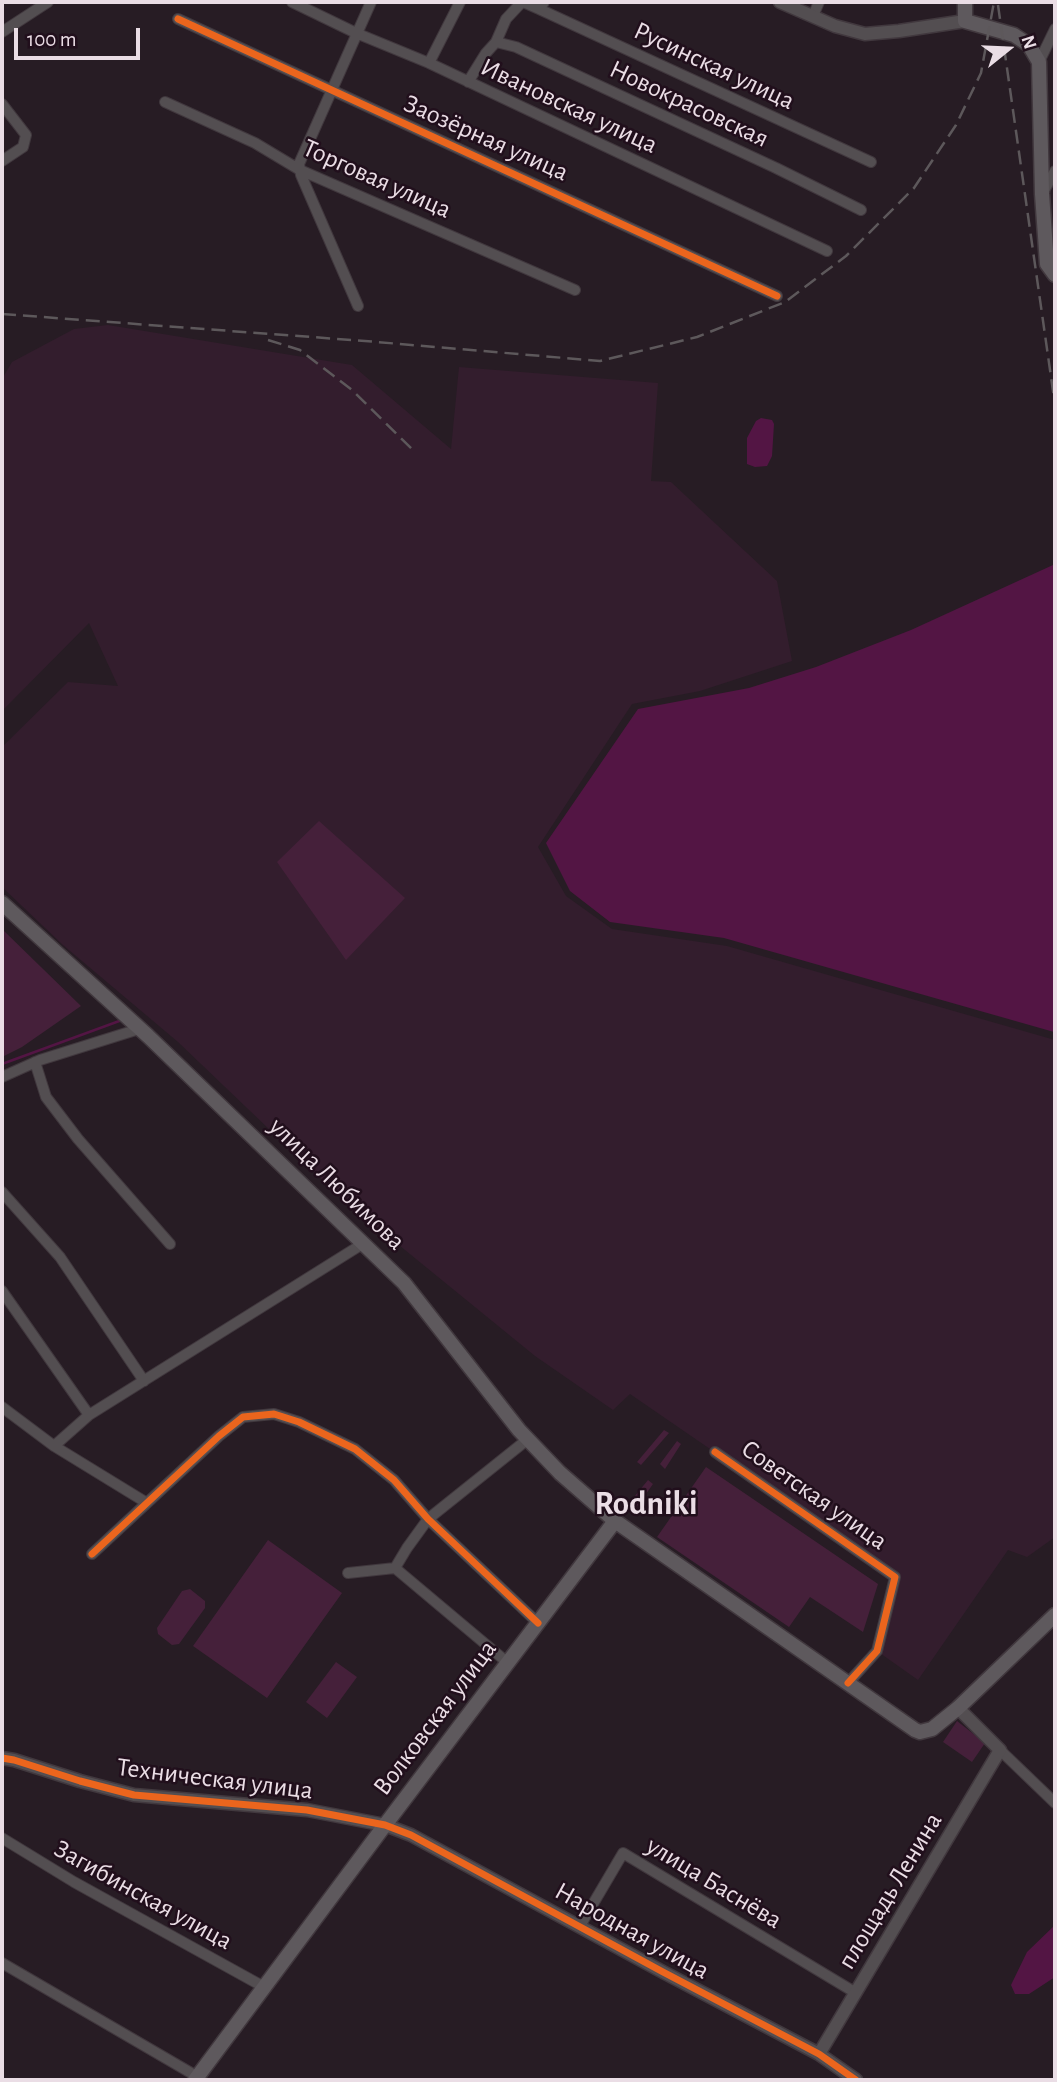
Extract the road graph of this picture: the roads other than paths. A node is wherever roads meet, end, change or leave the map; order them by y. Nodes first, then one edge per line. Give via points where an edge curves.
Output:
1 (48, 2) edge
2 (292, 2) edge
3 (371, 2) edge
4 (460, 2) edge
5 (522, 2) edge
6 (780, 2) edge
7 (819, 2) edge
8 (965, 2) edge
9 (542, 5) edge
10 (813, 16) junction
11 (178, 19) dead end
12 (965, 21) junction
13 (1055, 29) edge
14 (2, 32) edge
15 (356, 33) junction
16 (496, 42) junction
17 (1039, 62) junction
18 (429, 63) junction
19 (468, 82) junction
20 (332, 91) junction
21 (165, 102) dead end
22 (2, 104) edge
23 (2, 161) edge
24 (871, 162) dead end
25 (300, 170) junction
26 (1055, 171) edge
27 (1049, 193) edge
28 (861, 210) dead end
29 (827, 251) dead end
30 (1055, 275) edge
31 (575, 290) dead end
32 (777, 296) dead end
33 (358, 306) dead end
34 (2, 903) edge
35 (132, 1022) junction
36 (35, 1062) junction
37 (2, 1077) edge
38 (2, 1192) edge
39 (364, 1243) junction
40 (170, 1244) dead end
41 (2, 1291) edge
42 (144, 1381) junction
43 (2, 1407) edge
44 (89, 1416) junction
45 (528, 1439) junction
46 (54, 1446) junction
47 (715, 1452) dead end
48 (148, 1503) junction
49 (428, 1519) junction
50 (615, 1521) junction
51 (92, 1554) dead end
52 (395, 1568) junction
53 (348, 1573) dead end
54 (1055, 1615) edge
55 (538, 1623) junction
56 (508, 1663) junction
57 (848, 1683) junction
58 (958, 1708) junction
59 (1000, 1750) junction
60 (2, 1758) edge
61 (1055, 1803) edge
62 (385, 1825) junction
63 (2, 1838) edge
64 (580, 1926) junction
65 (2, 1963) edge
66 (264, 1987) junction
67 (856, 1993) junction
68 (819, 2054) junction
69 (197, 2078) edge
70 (849, 2078) edge

1 - 14 street
2 - 15 street, Ивановская улица
3 - 15 street
4 - 18 street
5 - 9 street, Русинская улица
5 - 16 street via 506,19
6 - 10 street
7 - 10 street
8 - 12 main road
9 - 24 street, Русинская улица
10 - 12 street via 865,34
11 - 20 street, Заозёрная улица
12 - 17 main road via 1014,35 1029,46
13 - 17 street
15 - 18 street, Ивановская улица
15 - 20 street
16 - 19 street
16 - 28 street, Новокрасовская via 516,47
17 - 27 main road
18 - 19 street, Ивановская улица
19 - 29 street, Ивановская улица
20 - 25 street
20 - 32 street, Заозёрная улица
21 - 25 street, Торговая улица via 255,142
22 - 23 street via 26,135 23,147
25 - 31 street, Торговая улица
25 - 33 street
26 - 27 street
27 - 30 main road via 1047,264
34 - 35 main road, улица Любимова
35 - 36 street
35 - 39 main road, улица Любимова
36 - 37 street
36 - 40 street via 46,1097
38 - 42 street via 60,1257
39 - 42 street
39 - 45 main road, улица Любимова via 404,1283
41 - 44 street
42 - 44 street
43 - 46 street
44 - 46 street
45 - 49 street
45 - 50 main road, улица Любимова
46 - 48 street
47 - 57 street, Советская улица via 895,1577 877,1651
48 - 49 street via 243,1417 274,1414 355,1449 394,1480
48 - 51 street
49 - 52 street
49 - 55 street
50 - 55 main road, Волковская улица
50 - 57 main road
52 - 53 street
52 - 56 street
54 - 58 main road
55 - 56 main road, Волковская улица
56 - 62 main road, Волковская улица
57 - 58 main road via 920,1732 932,1729
58 - 59 street
59 - 61 street
59 - 67 street, площадь Ленина
60 - 62 street, Техническая улица via 134,1795 307,1810
62 - 64 street, Народная улица
62 - 66 main road, Волковская улица
63 - 66 street, Загибинская улица
64 - 67 street, улица Баснёва via 623,1853
64 - 68 street, Народная улица
65 - 69 street
66 - 69 main road, Волковская улица
67 - 68 street, площадь Ленина
68 - 70 street, Народная улица

